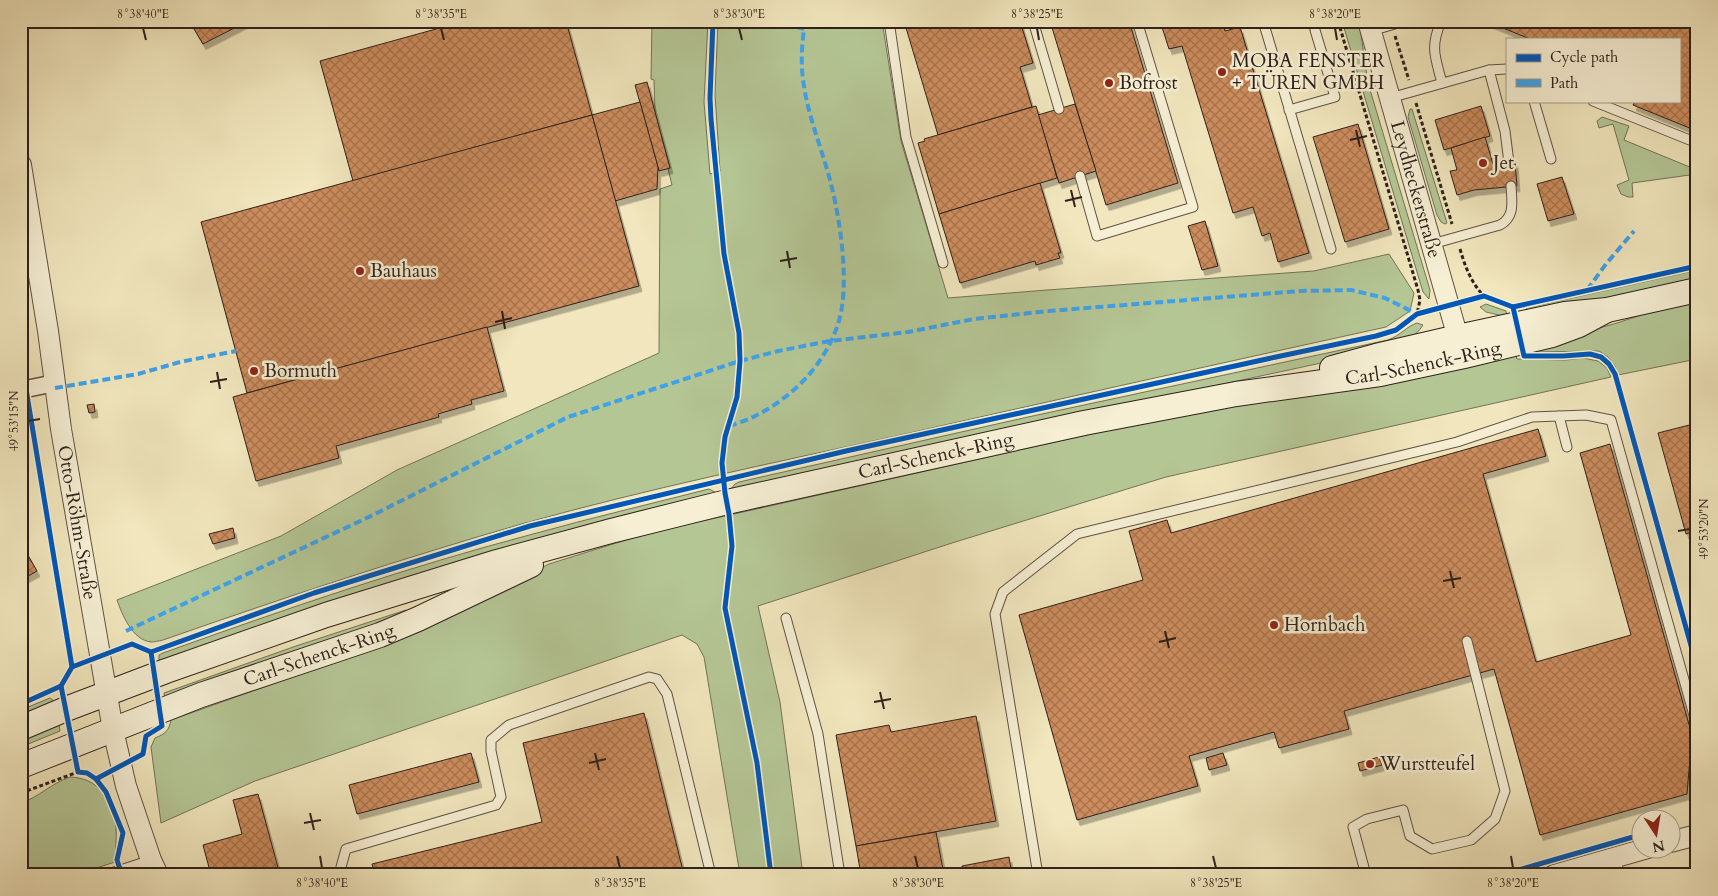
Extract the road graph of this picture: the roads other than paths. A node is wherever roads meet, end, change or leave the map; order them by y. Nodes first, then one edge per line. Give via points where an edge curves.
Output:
1 (889, 21) edge
2 (1033, 21) edge
3 (1137, 21) edge
4 (1263, 21) edge
5 (1405, 21) edge
6 (1441, 21) edge
7 (1369, 26) edge
8 (1315, 30) dead end
9 (1506, 68) edge
10 (1489, 70) junction
11 (1442, 83) junction
12 (1390, 98) junction
13 (1534, 102) edge
14 (1595, 102) edge
15 (1059, 109) dead end
16 (1290, 110) junction
17 (1697, 143) edge
18 (1551, 160) dead end
19 (1509, 163) dead end
20 (21, 165) edge
21 (1080, 176) dead end
22 (1511, 186) dead end
23 (24, 193) edge
24 (1432, 244) junction
25 (1331, 249) dead end
26 (943, 263) dead end
27 (1697, 290) edge
28 (1461, 347) junction
29 (54, 383) junction
30 (21, 390) edge
31 (1560, 416) junction
32 (1567, 447) dead end
33 (610, 531) junction
34 (786, 618) dead end
35 (1467, 641) dead end
36 (106, 694) junction
37 (1697, 726) edge
38 (21, 728) edge
39 (113, 730) junction
40 (21, 766) edge
41 (1697, 835) edge
42 (1680, 839) edge
43 (1631, 858) edge
44 (1618, 866) edge
45 (154, 867) edge
46 (105, 875) edge
47 (343, 875) edge
48 (711, 875) edge
49 (840, 875) edge
50 (1038, 875) edge
51 (1366, 875) edge
52 (1554, 875) edge

1 - 26 lane via 907,143
2 - 15 lane
3 - 21 lane via 1193,206 1098,236
4 - 16 lane
5 - 7 lane
6 - 11 lane via 1433,46
7 - 12 street, Leydheckerstraße
8 - 16 lane via 1335,97
9 - 10 lane
10 - 11 lane
10 - 19 lane via 1505,131
11 - 12 lane
12 - 24 street, Leydheckerstraße
13 - 18 lane
14 - 17 lane
16 - 25 lane
20 - 23 street, Otto-Röhm-Straße
22 - 24 lane via 1512,212 1506,222
23 - 29 street, Otto-Röhm-Straße
24 - 28 street, Leydheckerstraße
27 - 28 main road, Carl-Schenck-Ring via 1607,310 1552,335
28 - 33 main road, Carl-Schenck-Ring via 1368,358 1264,389 1084,423
29 - 30 street
29 - 36 street, Otto-Röhm-Straße
31 - 32 lane
31 - 37 lane via 1586,415 1611,420
31 - 50 lane via 1532,417 1457,442 1077,534 1003,592 995,614
33 - 36 main road, Carl-Schenck-Ring via 326,615
33 - 39 main road, Carl-Schenck-Ring via 380,635 201,695
34 - 49 lane via 818,734
35 - 51 lane via 1505,791 1495,819 1472,840 1432,849 1410,836 1403,810 1367,819 1353,827
36 - 38 main road, Carl-Schenck-Ring
36 - 39 street, Otto-Röhm-Straße
39 - 40 main road, Carl-Schenck-Ring
39 - 45 street, Otto-Röhm-Straße via 126,786
41 - 42 street
43 - 44 street
44 - 52 street
45 - 46 lane
47 - 48 lane via 340,867 346,849 496,805 502,797 491,740 509,725 649,677 656,679 667,694

